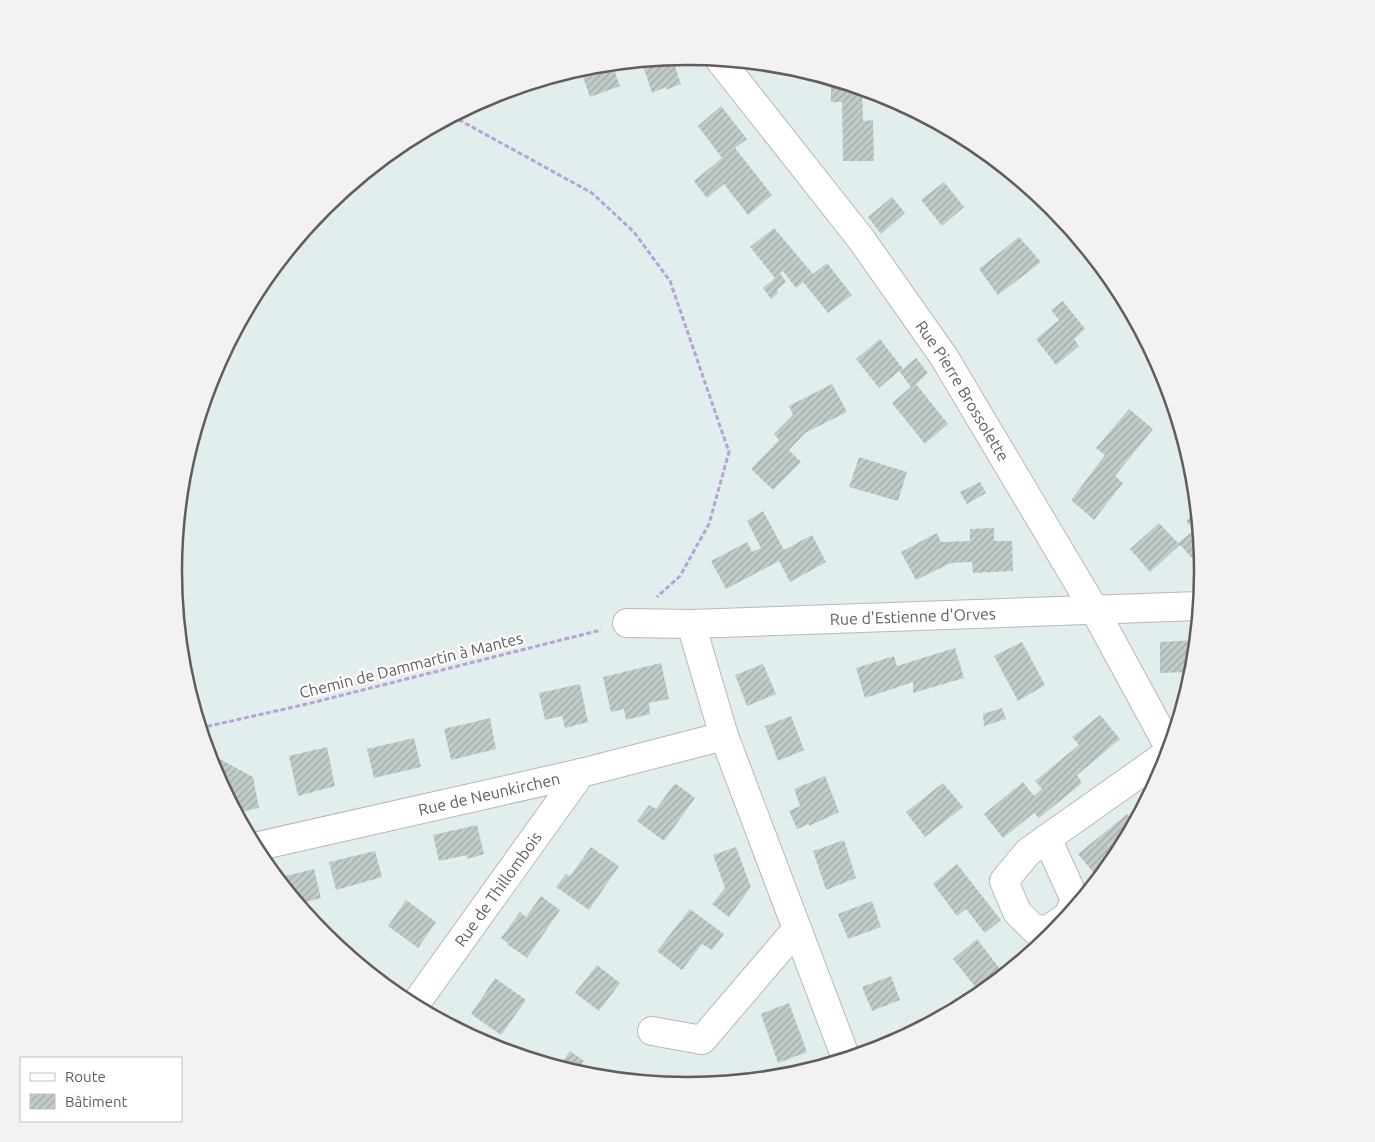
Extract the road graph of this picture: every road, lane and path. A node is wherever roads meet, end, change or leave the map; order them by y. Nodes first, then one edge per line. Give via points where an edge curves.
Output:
1 (726, 66) edge
2 (459, 120) edge
3 (1192, 606) edge
4 (1094, 610) junction
5 (627, 623) junction
6 (691, 624) junction
7 (206, 727) edge
8 (724, 736) junction
9 (1165, 739) edge
10 (1156, 761) edge
11 (581, 773) junction
12 (1048, 838) junction
13 (263, 845) edge
14 (1074, 898) edge
15 (1045, 929) edge
16 (799, 933) junction
17 (419, 1000) edge
18 (652, 1031) dead end
19 (844, 1052) edge

1 - 4 street, Rue Pierre Brossolette via 861,239 944,357
2 - 5 path via 592,194 634,232 670,281 729,452 709,524 680,576
3 - 4 street, Rue d'Estienne d'Orves
4 - 6 street, Rue d'Estienne d'Orves
4 - 9 street, Rue Pierre Brossolette
5 - 6 street, Rue d'Estienne d'Orves
5 - 7 path, Chemin de Dammartin à Mantes
6 - 8 street
8 - 11 street, Rue de Neunkirchen
8 - 16 street
10 - 12 street
11 - 13 street, Rue de Neunkirchen
11 - 17 street, Rue de Thillombois
12 - 14 street
12 - 15 street via 1028,852 1004,881 1017,912 1035,930
16 - 18 street via 790,937 702,1040
16 - 19 street

